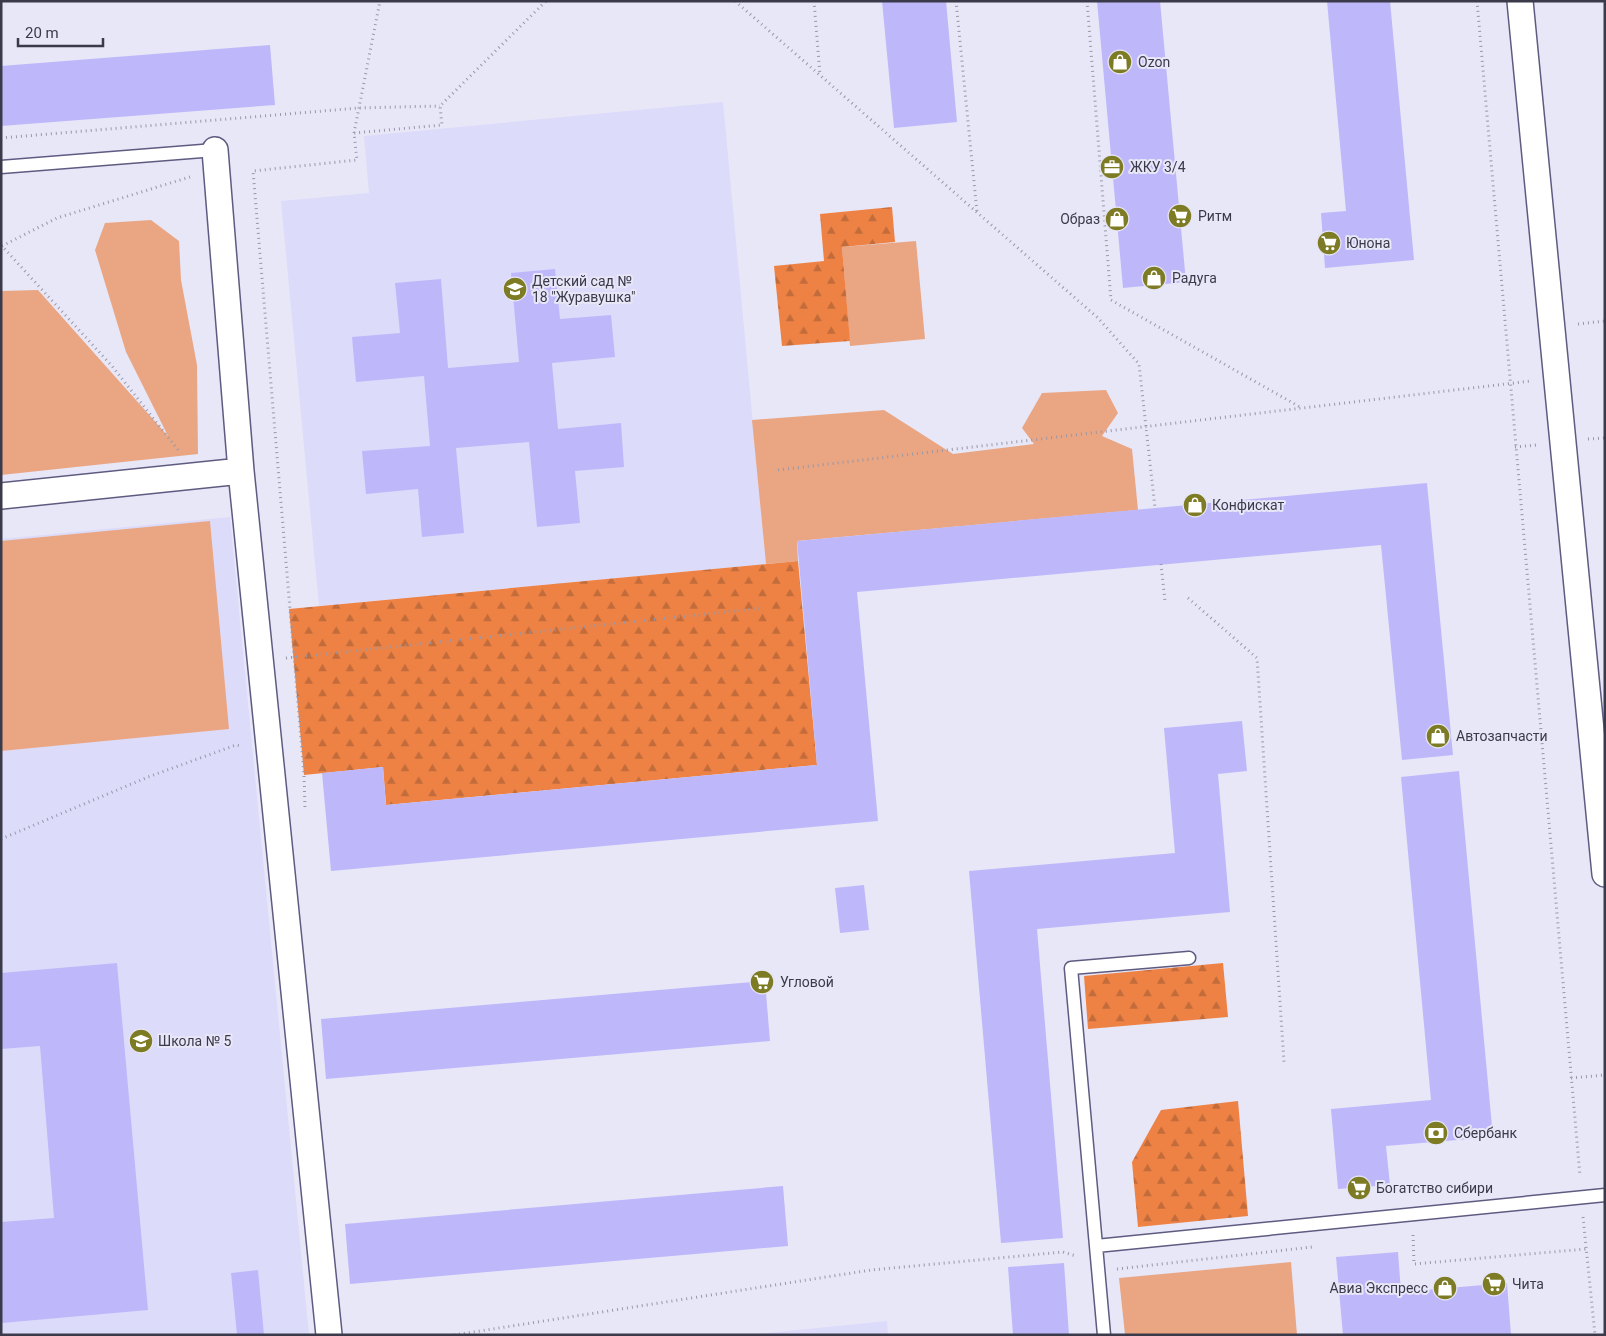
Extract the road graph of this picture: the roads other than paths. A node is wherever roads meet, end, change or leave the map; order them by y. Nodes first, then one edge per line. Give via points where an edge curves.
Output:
1 (1520, 1) edge
2 (216, 159) joint
3 (1, 167) edge
4 (241, 471) junction
5 (1, 496) edge
6 (1605, 874) edge
7 (1189, 958) dead end
8 (1605, 1195) edge
9 (1096, 1246) junction
10 (329, 1335) edge
11 (1104, 1335) edge

1 - 6 street
2 - 3 lane
2 - 4 street
4 - 5 street
4 - 10 street
7 - 9 lane via 1071,968
8 - 9 lane
9 - 11 lane

